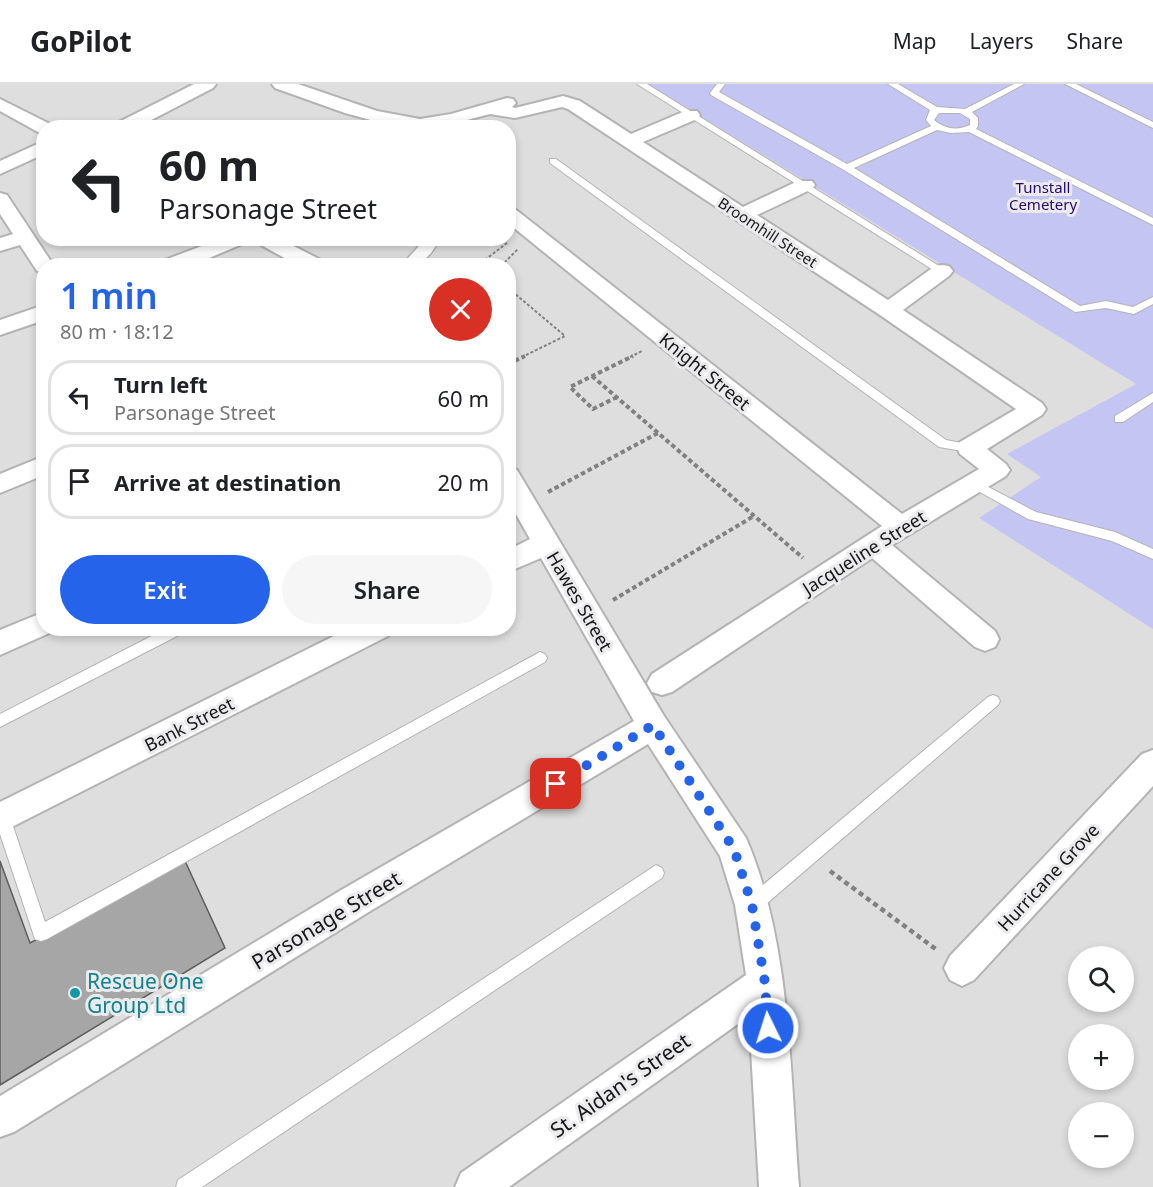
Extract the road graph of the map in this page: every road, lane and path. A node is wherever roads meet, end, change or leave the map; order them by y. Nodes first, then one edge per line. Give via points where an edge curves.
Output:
1 (207, 84) edge
2 (281, 84) edge
3 (575, 84) edge
4 (641, 84) edge
5 (721, 84) edge
6 (892, 84) edge
7 (1020, 84) edge
8 (1069, 84) edge
9 (0, 105) edge
10 (489, 108) junction
11 (938, 110) junction
12 (966, 112) junction
13 (691, 115) junction
14 (137, 120) edge
15 (398, 120) edge
16 (457, 120) edge
17 (36, 124) edge
18 (1153, 125) edge
19 (938, 126) junction
20 (970, 129) junction
21 (629, 141) junction
22 (36, 150) edge
23 (553, 161) dead end
24 (0, 168) edge
25 (847, 168) junction
26 (806, 185) junction
27 (0, 199) edge
28 (742, 215) junction
29 (517, 220) edge
30 (1153, 222) edge
31 (26, 237) junction
32 (0, 245) edge
33 (222, 246) edge
34 (277, 246) edge
35 (429, 246) edge
36 (494, 246) edge
37 (39, 258) edge
38 (191, 258) edge
39 (300, 258) edge
40 (417, 258) edge
41 (484, 258) edge
42 (942, 271) joint
43 (516, 295) edge
44 (1153, 300) edge
45 (888, 310) junction
46 (36, 315) edge
47 (0, 328) edge
48 (666, 339) junction
49 (516, 360) edge
50 (592, 376) junction
51 (617, 397) junction
52 (1153, 397) edge
53 (1153, 407) edge
54 (1133, 410) junction
55 (1119, 419) dead end
56 (658, 433) junction
57 (969, 448) junction
58 (36, 468) edge
59 (0, 484) edge
60 (975, 484) junction
61 (516, 490) edge
62 (524, 504) junction
63 (754, 516) junction
64 (902, 528) junction
65 (546, 543) junction
66 (873, 544) junction
67 (1153, 554) edge
68 (516, 558) edge
69 (824, 576) junction
70 (587, 615) junction
71 (36, 627) edge
72 (165, 636) edge
73 (362, 636) edge
74 (985, 639) dead end
75 (0, 643) edge
76 (540, 658) dead end
77 (662, 683) joint
78 (993, 701) dead end
79 (646, 712) junction
80 (0, 721) edge
81 (1147, 783) edge
82 (1, 818) edge
83 (809, 856) junction
84 (656, 873) dead end
85 (752, 905) junction
86 (962, 968) joint
87 (765, 983) junction
88 (0, 1118) edge
89 (185, 1187) edge
90 (475, 1187) edge
91 (779, 1187) edge

1 - 14 street
2 - 15 street
3 - 10 street
4 - 13 lane
5 - 25 lane via 714,93
6 - 11 lane
7 - 12 lane
8 - 18 lane
9 - 17 street
10 - 16 street
10 - 21 street, Broomhill Street via 515,113 563,101
11 - 12 lane
11 - 19 lane via 930,116
12 - 20 lane via 975,122
13 - 21 street
13 - 26 lane
19 - 20 lane via 955,131
19 - 25 lane
20 - 30 lane
21 - 28 street, Broomhill Street
22 - 24 street
23 - 57 lane via 943,444
25 - 44 lane via 1079,310 1098,305 1134,311
26 - 28 street
26 - 42 lane
27 - 31 street
28 - 45 street, Broomhill Street
29 - 48 street, Knight Street
31 - 32 street
31 - 37 street
33 - 38 street
34 - 39 street
35 - 40 street
36 - 41 path
42 - 45 street
43 - 49 path via 566,336
45 - 57 street, Broomhill Street via 1034,409
46 - 47 street
48 - 50 path
48 - 64 street, Knight Street
50 - 51 path
50 - 51 path via 570,387 593,410
51 - 56 path
52 - 54 lane
53 - 54 lane
54 - 55 lane
56 - 62 path
56 - 63 path
57 - 60 street, Jacqueline Street via 998,470
58 - 59 street
60 - 64 street, Jacqueline Street
60 - 67 lane via 1032,516 1115,537
61 - 62 street, Hawes Street
62 - 65 street, Hawes Street
63 - 69 path
63 - 70 path
64 - 66 street, Jacqueline Street
65 - 68 street
65 - 70 street, Hawes Street
66 - 69 street, Jacqueline Street
66 - 74 street
69 - 77 street, Jacqueline Street
70 - 79 street, Hawes Street
71 - 75 street
72 - 80 lane
73 - 82 street, Bank Street
76 - 82 lane via 41,933
77 - 79 street, Jacqueline Street
78 - 83 lane
79 - 85 street, Hawes Street via 734,849
79 - 88 street, Parsonage Street via 536,796 355,901
81 - 86 street, Hurricane Grove
83 - 85 lane
83 - 86 path
84 - 89 lane
85 - 87 street, Hawes Street
87 - 90 street, St. Aidan's Street
87 - 91 street, Hawes Street

